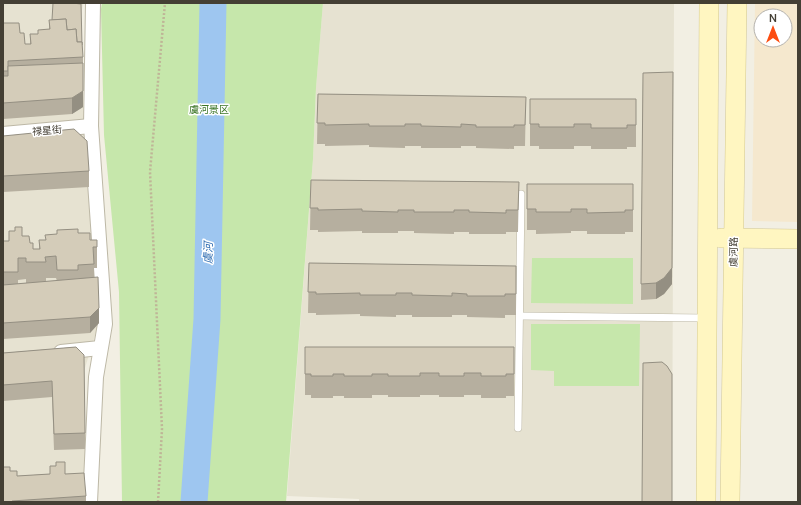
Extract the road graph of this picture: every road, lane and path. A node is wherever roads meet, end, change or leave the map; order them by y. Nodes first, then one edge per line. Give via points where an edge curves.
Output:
1 (93, 3) edge
2 (165, 3) edge
3 (709, 3) edge
4 (737, 3) edge
5 (91, 126) junction
6 (3, 134) edge
7 (521, 194) dead end
8 (733, 238) junction
9 (708, 239) junction
10 (798, 239) edge
11 (520, 316) junction
12 (707, 318) junction
13 (100, 348) junction
14 (48, 353) edge
15 (518, 428) dead end
16 (90, 502) edge
17 (158, 502) edge
18 (706, 502) edge
19 (730, 502) edge

1 - 5 street
2 - 17 path via 150,172 162,429
3 - 9 main road
4 - 8 main road, 虞河路
5 - 6 street, 禄星街
5 - 13 street via 105,324
7 - 11 lane
8 - 9 main road
8 - 10 main road
8 - 19 main road, 虞河路
9 - 12 main road
11 - 12 lane
11 - 15 lane
12 - 18 main road
13 - 14 street
13 - 16 street via 96,377

